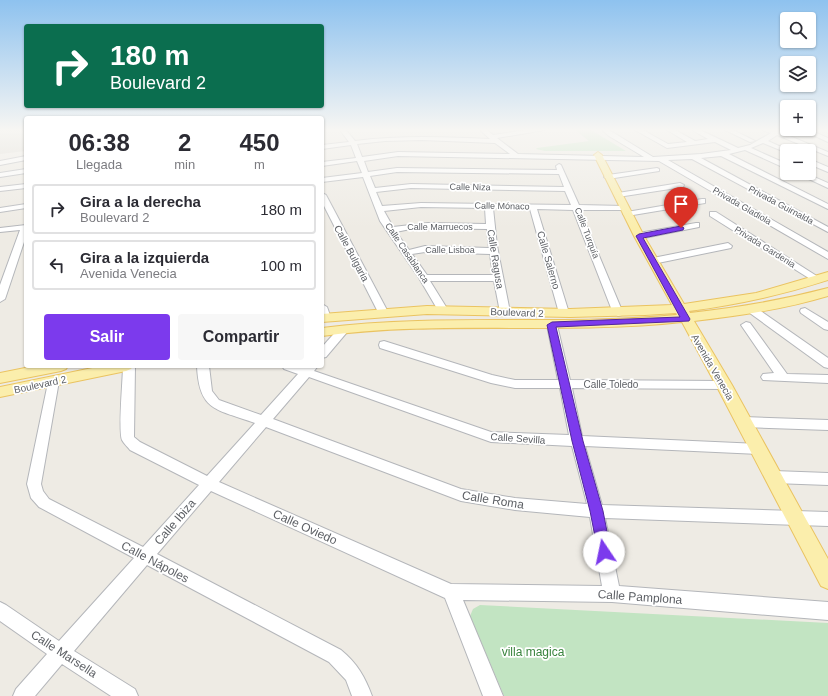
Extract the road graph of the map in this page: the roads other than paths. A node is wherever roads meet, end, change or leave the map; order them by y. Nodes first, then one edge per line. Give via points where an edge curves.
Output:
1 (360, 162) edge
2 (558, 162) edge
3 (602, 162) edge
4 (664, 162) edge
5 (703, 162) edge
6 (740, 162) edge
7 (816, 164) edge
8 (657, 170) dead end
9 (828, 170) edge
10 (24, 171) edge
11 (562, 172) junction
12 (364, 174) junction
13 (0, 175) edge
14 (608, 177) junction
15 (324, 180) edge
16 (815, 180) edge
17 (680, 185) dead end
18 (24, 186) edge
19 (828, 186) edge
20 (0, 189) edge
21 (372, 190) junction
22 (569, 190) junction
23 (618, 194) junction
24 (324, 199) edge
25 (702, 201) dead end
26 (24, 202) edge
27 (0, 206) edge
28 (24, 206) edge
29 (489, 206) junction
30 (533, 207) junction
31 (828, 207) edge
32 (576, 208) junction
33 (380, 209) junction
34 (0, 210) edge
35 (626, 211) junction
36 (713, 214) dead end
37 (696, 225) dead end
38 (24, 227) edge
39 (490, 227) junction
40 (0, 230) edge
41 (24, 230) edge
42 (391, 230) junction
43 (828, 230) edge
44 (639, 236) junction
45 (728, 246) dead end
46 (494, 251) junction
47 (406, 253) junction
48 (828, 256) edge
49 (653, 260) junction
50 (424, 278) junction
51 (498, 278) junction
52 (823, 278) edge
53 (827, 293) edge
54 (0, 299) edge
55 (751, 309) junction
56 (443, 310) junction
57 (383, 312) junction
58 (505, 312) junction
59 (805, 312) dead end
60 (564, 313) junction
61 (618, 313) junction
62 (324, 314) edge
63 (683, 314) junction
64 (552, 325) junction
65 (746, 325) dead end
66 (828, 327) edge
67 (344, 329) junction
68 (324, 332) edge
69 (384, 345) dead end
70 (324, 352) edge
71 (828, 364) edge
72 (92, 368) edge
73 (128, 368) edge
74 (203, 368) edge
75 (309, 369) edge
76 (55, 370) edge
77 (767, 377) dead end
78 (0, 378) edge
79 (784, 378) junction
80 (828, 380) edge
81 (564, 384) junction
82 (724, 385) junction
83 (0, 392) edge
84 (263, 422) junction
85 (744, 422) junction
86 (828, 425) edge
87 (577, 441) junction
88 (759, 449) junction
89 (774, 477) junction
90 (828, 479) edge
91 (209, 484) junction
92 (596, 511) junction
93 (795, 518) junction
94 (828, 519) edge
95 (145, 557) junction
96 (828, 580) edge
97 (451, 592) junction
98 (612, 594) junction
99 (0, 611) edge
100 (828, 611) edge
101 (61, 653) junction
102 (22, 696) edge
103 (128, 696) edge
104 (362, 696) edge
105 (493, 696) edge

1 - 12 street, Calle Casablanca
2 - 11 street, Calle Turquía
3 - 14 main road, Avenida Venecia
4 - 48 street, Privada Gladiola
5 - 43 street, Privada Guirnalda
6 - 31 street
7 - 9 street
8 - 14 street
10 - 13 street
11 - 12 street via 423,169
11 - 22 street, Calle Turquía
12 - 15 street
12 - 21 street, Calle Casablanca
14 - 23 main road, Avenida Venecia
16 - 19 street
17 - 23 street
18 - 20 street
21 - 22 street, Calle Niza via 411,186
21 - 33 street, Calle Casablanca
22 - 32 street, Calle Turquía
23 - 35 main road, Avenida Venecia
24 - 57 street, Calle Bulgaria
25 - 35 street, Calle Mónaco
26 - 27 street
28 - 34 street
29 - 30 street, Calle Mónaco
29 - 33 street, Calle Mónaco via 421,204
29 - 39 street, Calle Ragusa
30 - 32 street, Calle Mónaco
30 - 60 street, Calle Salerno
32 - 35 street, Calle Mónaco
32 - 61 street, Calle Turquía
33 - 42 street, Calle Casablanca
35 - 44 main road, Avenida Venecia
36 - 52 street, Privada Gardenia
37 - 44 street
38 - 40 street
39 - 42 street, Calle Marruecos via 427,226
39 - 46 street, Calle Ragusa
41 - 54 street
42 - 47 street, Calle Casablanca
44 - 49 main road, Avenida Venecia
45 - 49 street
46 - 47 street, Calle Lisboa via 425,249
46 - 51 street, Calle Ragusa
47 - 50 street, Calle Casablanca
49 - 63 main road, Avenida Venecia
50 - 51 street
50 - 56 street, Calle Casablanca
51 - 58 street, Calle Ragusa
52 - 63 main road, Boulevard 2
53 - 55 main road, Boulevard 2
55 - 63 main road, Boulevard 2
55 - 71 street
56 - 57 main road, Boulevard 2
56 - 58 main road, Boulevard 2
57 - 62 main road, Boulevard 2
58 - 60 main road, Boulevard 2
59 - 66 street
60 - 61 main road, Boulevard 2
61 - 63 main road, Boulevard 2
63 - 64 main road, Boulevard 2
63 - 82 main road, Avenida Venecia
64 - 67 main road, Boulevard 2 via 405,324
64 - 81 street
65 - 79 street
67 - 68 main road, Boulevard 2
67 - 70 street
69 - 81 street, Calle Toledo via 515,384
72 - 76 main road, Boulevard 2
73 - 91 street, Calle Oviedo via 128,439 135,446
74 - 84 street, Calle Roma via 204,389 209,398
75 - 84 street, Calle Ibiza
75 - 87 street, Calle Sevilla via 491,437
76 - 78 main road, Boulevard 2
76 - 83 main road, Boulevard 2
76 - 95 street, Calle Nápoles via 34,484 36,494 44,502
77 - 79 street
79 - 80 street
81 - 82 street, Calle Toledo
81 - 87 street
82 - 85 main road, Avenida Venecia
84 - 91 street, Calle Ibiza
84 - 92 street, Calle Roma via 461,496
85 - 86 street
85 - 88 main road, Avenida Venecia
87 - 88 street, Calle Sevilla
87 - 92 street
88 - 89 main road, Avenida Venecia
89 - 90 street
89 - 93 main road, Avenida Venecia
91 - 95 street, Calle Ibiza
91 - 97 street, Calle Oviedo
92 - 93 street, Calle Roma
92 - 98 street
93 - 94 street, Calle Roma
93 - 96 main road, Avenida Venecia
95 - 101 street, Calle Ibiza
95 - 104 street, Calle Nápoles via 335,656 350,669
97 - 98 street, Calle Pamplona
97 - 105 street
98 - 100 street, Calle Pamplona
99 - 101 street, Calle Marsella
101 - 102 street, Calle Ibiza
101 - 103 street, Calle Marsella

